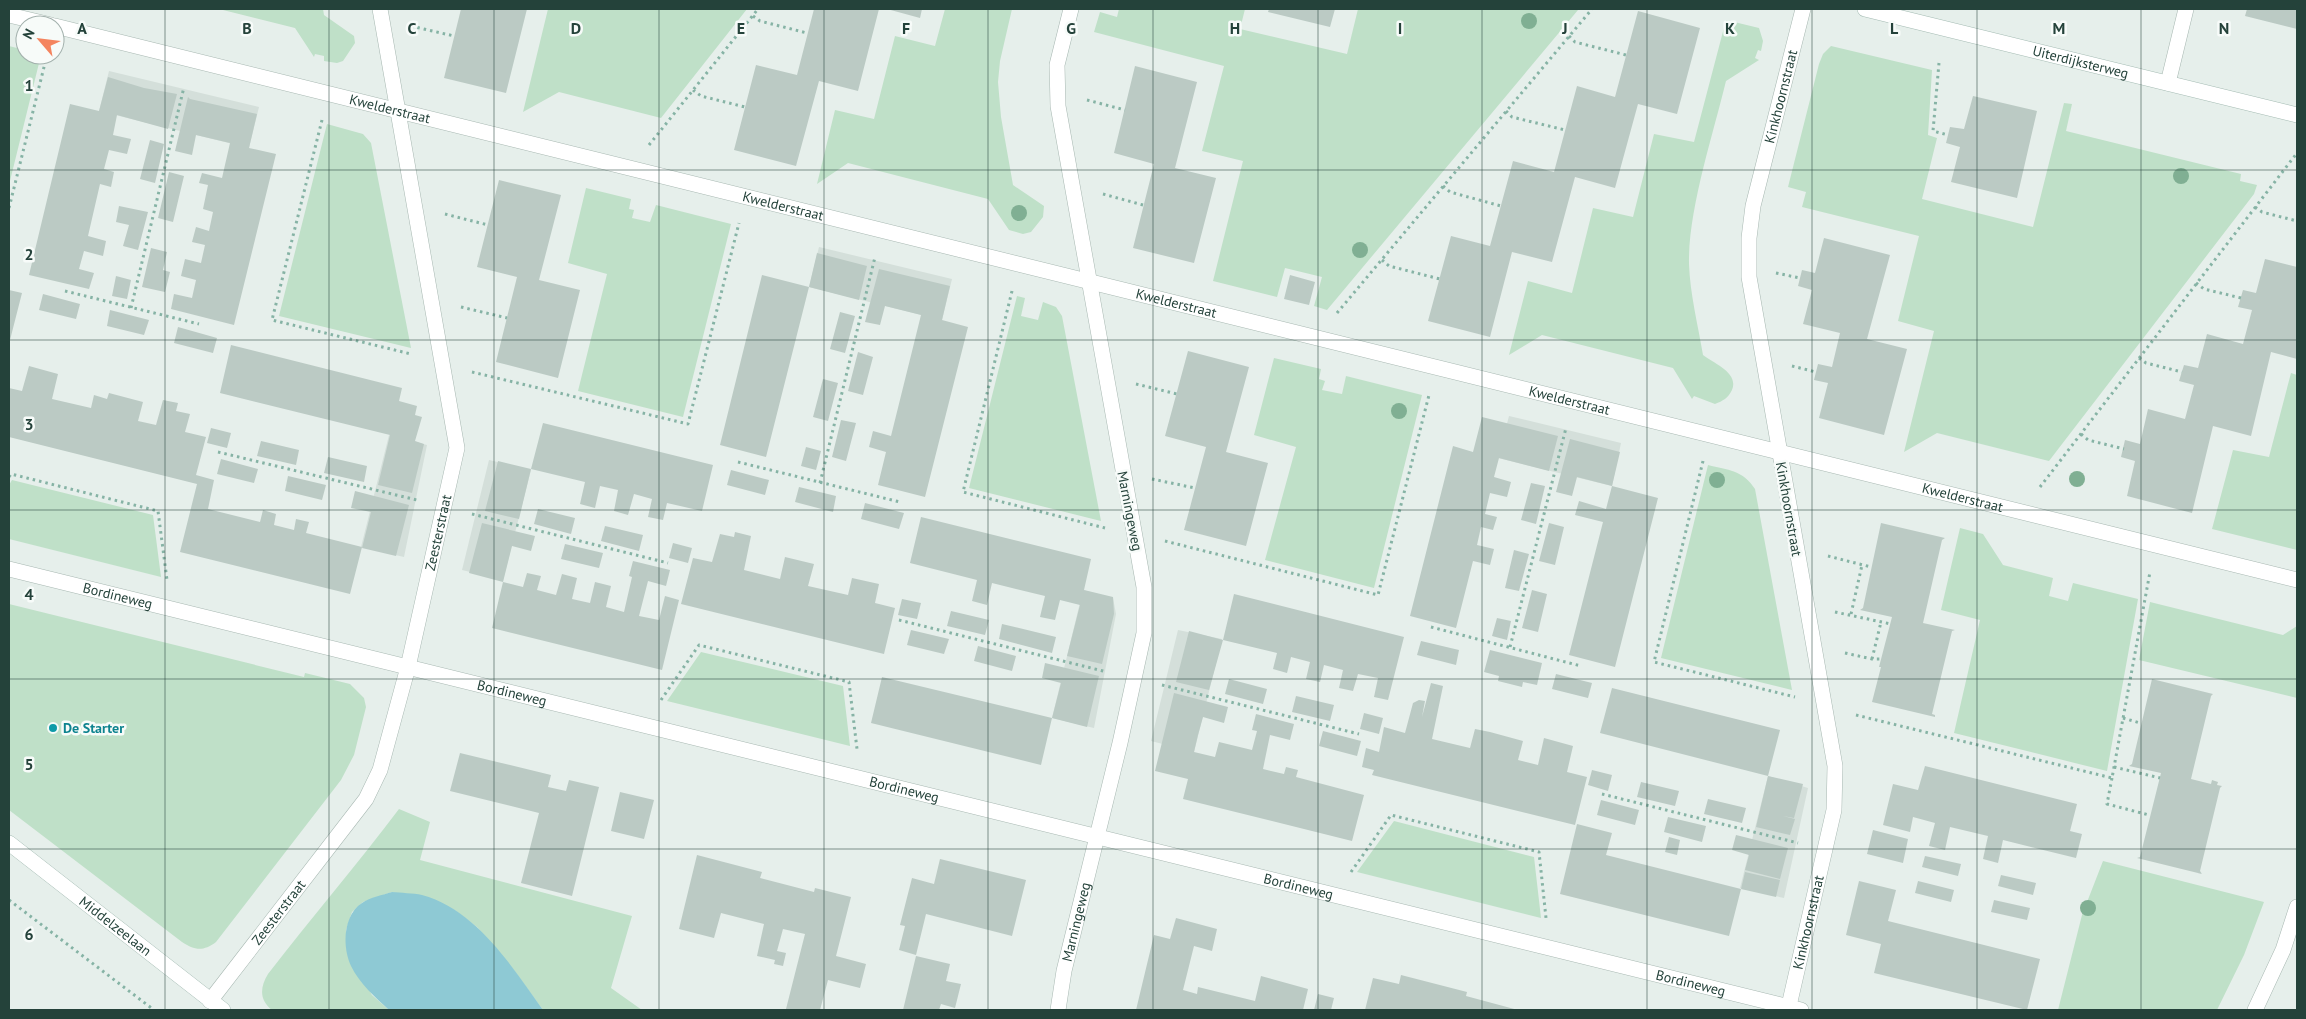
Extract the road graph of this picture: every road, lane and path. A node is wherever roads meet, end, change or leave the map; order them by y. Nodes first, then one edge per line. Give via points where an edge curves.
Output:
1 (380, 9) edge
2 (758, 9) edge
3 (1071, 9) edge
4 (1592, 9) edge
5 (1802, 9) edge
6 (1865, 9) edge
7 (2186, 9) edge
8 (753, 16) junction
9 (65, 28) edge
10 (384, 31) junction
11 (807, 34) dead end
12 (454, 36) dead end
13 (1569, 36) junction
14 (1626, 55) dead end
15 (191, 59) junction
16 (1939, 63) dead end
17 (45, 65) edge
18 (2168, 83) junction
19 (693, 90) junction
20 (328, 93) junction
21 (1058, 106) junction
22 (745, 107) dead end
23 (397, 109) junction
24 (1125, 110) dead end
25 (1506, 111) junction
26 (2297, 115) edge
27 (1565, 130) dead end
28 (1948, 135) dead end
29 (2297, 152) edge
30 (631, 169) junction
31 (1443, 186) junction
32 (745, 196) junction
33 (1074, 199) junction
34 (1144, 205) dead end
35 (1501, 206) dead end
36 (2255, 207) junction
37 (9, 208) edge
38 (417, 219) junction
39 (2297, 221) edge
40 (488, 225) dead end
41 (882, 230) junction
42 (1382, 260) junction
43 (1018, 264) junction
44 (1440, 279) dead end
45 (1089, 281) junction
46 (2196, 283) junction
47 (65, 291) dead end
48 (2241, 298) dead end
49 (131, 308) junction
50 (434, 312) junction
51 (507, 318) dead end
52 (199, 324) dead end
53 (1317, 337) junction
54 (2139, 358) junction
55 (443, 363) junction
56 (1436, 366) junction
57 (2182, 372) dead end
58 (1108, 389) junction
59 (1177, 394) dead end
60 (1573, 400) junction
61 (2081, 434) junction
62 (1710, 435) junction
63 (2124, 448) dead end
64 (1779, 452) junction
65 (738, 462) dead end
66 (9, 477) edge
67 (820, 482) junction
68 (1125, 483) junction
69 (1196, 488) dead end
70 (900, 502) dead end
71 (2022, 511) junction
72 (1134, 534) junction
73 (2155, 544) junction
74 (1799, 561) junction
75 (1862, 564) junction
76 (1871, 567) dead end
77 (9, 569) edge
78 (2297, 580) edge
79 (171, 609) junction
80 (1850, 614) junction
81 (1808, 616) junction
82 (1881, 622) junction
83 (1891, 624) dead end
84 (1431, 627) dead end
85 (1510, 648) junction
86 (1881, 658) dead end
87 (1816, 659) junction
88 (1872, 659) junction
89 (1582, 666) dead end
90 (408, 667) junction
91 (1825, 706) junction
92 (2123, 718) junction
93 (2140, 722) dead end
94 (643, 725) junction
95 (2114, 767) junction
96 (2112, 778) junction
97 (2160, 778) dead end
98 (861, 779) junction
99 (1602, 794) dead end
100 (2150, 815) dead end
101 (1097, 838) junction
102 (9, 843) edge
103 (1824, 850) junction
104 (1334, 896) junction
105 (9, 900) edge
106 (2297, 907) edge
107 (1549, 949) junction
108 (216, 1006) edge
109 (1792, 1009) edge
110 (154, 1010) edge
111 (1058, 1010) edge
112 (2255, 1010) edge

1 - 10 street, Zeesterstraat
2 - 8 path
3 - 21 street, Marningeweg via 1057,64
4 - 13 path
5 - 64 street, Kinkhoornstraat via 1753,206 1749,238 1749,277
6 - 18 street, Uiterdijksterweg
7 - 18 street
8 - 11 path via 760,21
8 - 19 path
9 - 15 street, Kwelderstraat
10 - 12 path via 412,26
10 - 23 street, Zeesterstraat
13 - 14 path via 1575,42
13 - 25 path
15 - 20 street, Kwelderstraat
15 - 49 path
16 - 28 path via 1933,131
17 - 37 path
18 - 26 street, Uiterdijksterweg
19 - 22 path via 701,96
19 - 30 path
20 - 23 street, Kwelderstraat
20 - 55 path via 272,320
21 - 24 path via 1087,100
21 - 33 street, Marningeweg
23 - 30 street, Kwelderstraat
23 - 38 street, Zeesterstraat
25 - 27 path via 1512,117
25 - 31 path
29 - 36 path
30 - 32 street, Kwelderstraat
31 - 35 path via 1450,192
31 - 42 path
32 - 41 street, Kwelderstraat
32 - 55 path via 688,424
33 - 34 path via 1103,194
33 - 45 street, Marningeweg
36 - 39 path via 2262,212
36 - 46 path
38 - 40 path via 446,214
38 - 50 street, Zeesterstraat
41 - 43 street, Kwelderstraat
41 - 67 path
42 - 44 path via 1389,266
42 - 53 path
43 - 45 street, Kwelderstraat
43 - 72 path via 963,492
45 - 53 street, Kwelderstraat
45 - 58 street, Marningeweg
46 - 48 path via 2204,289
46 - 54 path
47 - 49 path
49 - 52 path
50 - 51 path via 463,307
50 - 55 street, Zeesterstraat
53 - 56 street, Kwelderstraat
54 - 57 path via 2146,363
54 - 61 path
55 - 90 street, Zeesterstraat via 457,448
56 - 60 street, Kwelderstraat
56 - 72 path via 1378,595
58 - 59 path via 1138,384
58 - 68 street, Marningeweg
60 - 62 street, Kwelderstraat
60 - 85 path
61 - 63 path via 2088,440
61 - 71 path
62 - 64 street, Kwelderstraat
62 - 91 path via 1654,662
64 - 71 street, Kwelderstraat
64 - 74 street, Kinkhoornstraat
65 - 67 path
66 - 79 path via 11,474 158,512
67 - 70 path
68 - 69 path via 1155,478
68 - 72 street, Marningeweg
71 - 73 street, Kwelderstraat
72 - 101 street, Marningeweg via 1144,587 1144,634
73 - 78 street, Kwelderstraat
73 - 92 path
74 - 75 path via 1826,556
74 - 81 street, Kinkhoornstraat
75 - 76 path
75 - 80 path
77 - 79 street, Bordineweg
79 - 90 street, Bordineweg
80 - 81 path via 1837,612
80 - 82 path
81 - 87 street, Kinkhoornstraat
82 - 83 path
82 - 88 path
84 - 85 path
85 - 89 path
86 - 88 path
87 - 88 path via 1845,653
87 - 91 street, Kinkhoornstraat
90 - 94 street, Bordineweg
90 - 108 street, Zeesterstraat via 380,770 366,798
91 - 96 path
91 - 103 street, Kinkhoornstraat via 1835,766 1834,810
92 - 93 path
92 - 95 path
94 - 98 street, Bordineweg
94 - 98 path via 699,645 839,679 849,682
95 - 96 path
95 - 97 path
96 - 100 path via 2107,804
98 - 101 street, Bordineweg
99 - 103 path
101 - 104 street, Bordineweg
101 - 111 street, Marningeweg via 1064,971
102 - 108 street, Middelzeelaan
103 - 109 street, Kinkhoornstraat
104 - 107 street, Bordineweg
104 - 107 path via 1391,815 1400,817 1539,852
105 - 110 path
106 - 112 street via 2283,950
107 - 109 street, Bordineweg

